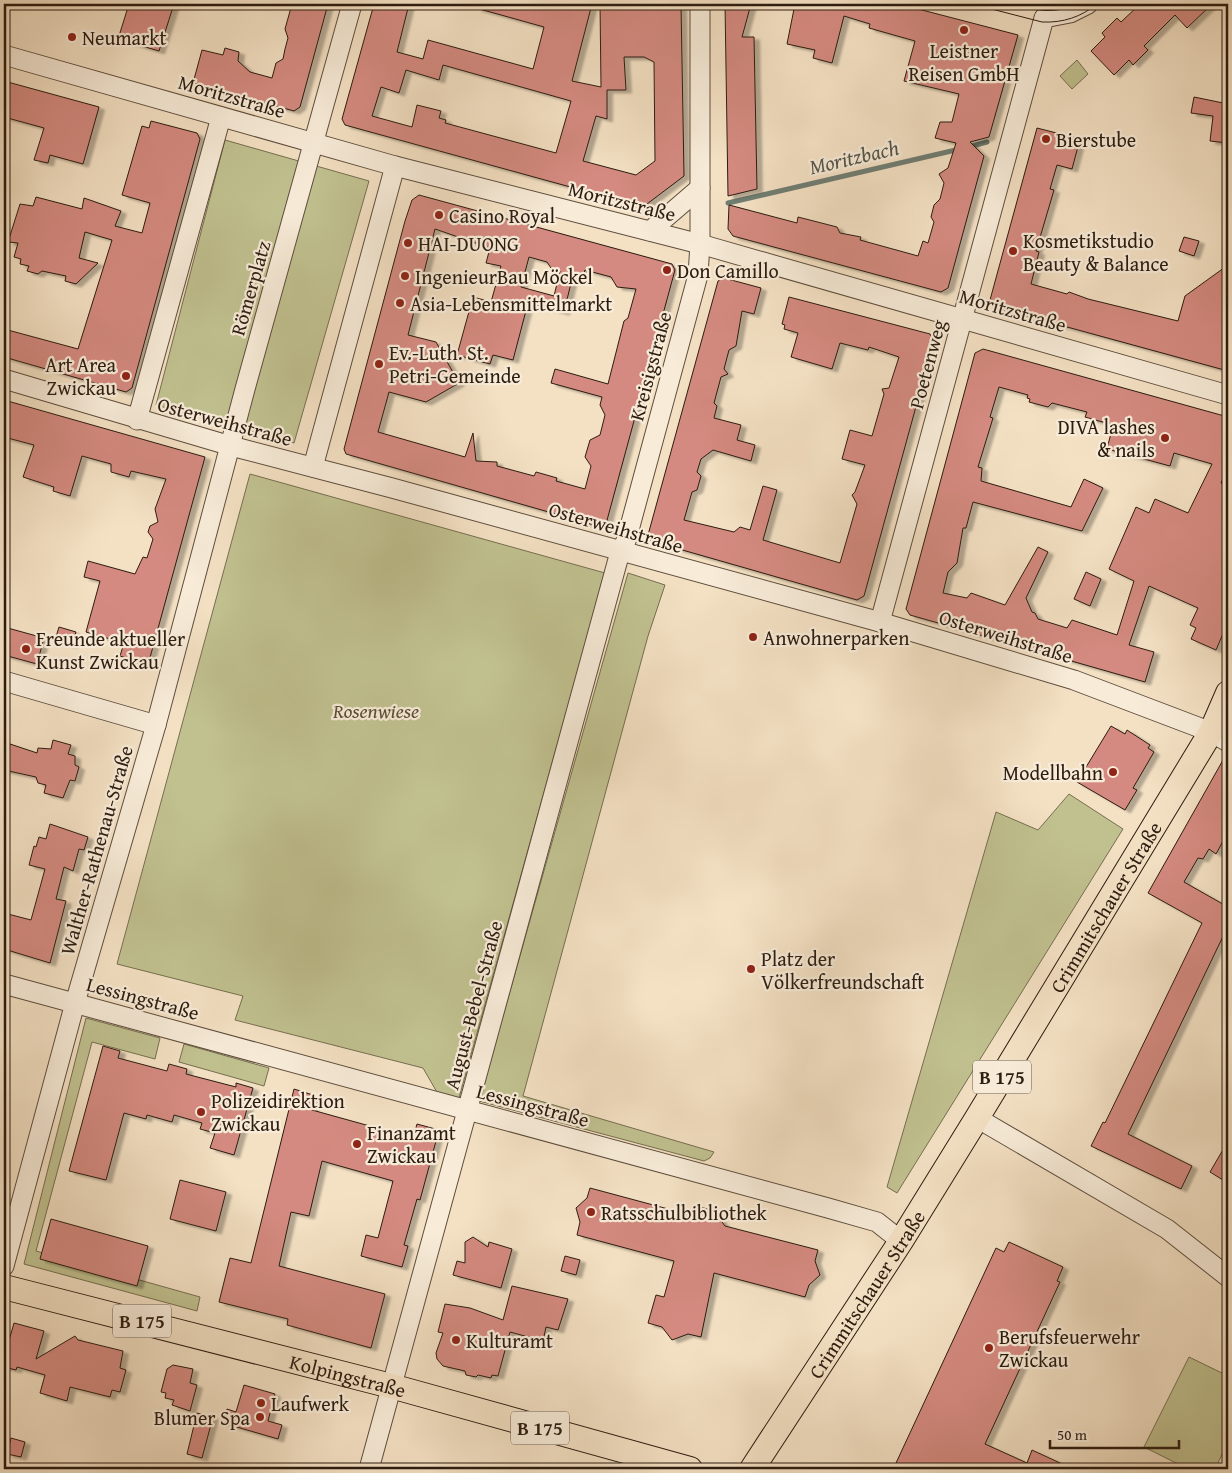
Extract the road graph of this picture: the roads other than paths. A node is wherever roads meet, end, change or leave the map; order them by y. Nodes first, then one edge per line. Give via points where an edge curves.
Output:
1 (352, 4) edge
2 (700, 4) edge
3 (1088, 4) edge
4 (4, 55) edge
5 (222, 117) junction
6 (314, 143) junction
7 (395, 166) junction
8 (700, 188) junction
9 (650, 231) junction
10 (700, 244) junction
11 (962, 319) junction
12 (4, 379) edge
13 (1228, 395) edge
14 (137, 420) junction
15 (231, 446) junction
16 (313, 468) junction
17 (620, 552) junction
18 (880, 622) junction
19 (4, 681) edge
20 (1228, 693) edge
21 (156, 725) junction
22 (1220, 737) edge
23 (4, 984) edge
24 (75, 1003) junction
25 (468, 1110) junction
26 (978, 1118) junction
27 (901, 1241) junction
28 (4, 1266) edge
29 (1228, 1277) edge
30 (4, 1287) edge
31 (391, 1386) junction
32 (369, 1469) edge
33 (690, 1469) edge
34 (752, 1469) edge

1 - 6 street, Römerplatz
2 - 8 street, Kreisigstraße
3 - 11 street, Poetenweg via 1070,13 1044,18
4 - 5 street, Moritzstraße
5 - 6 street, Moritzstraße
5 - 14 street
6 - 7 street, Moritzstraße
6 - 15 street, Römerplatz
7 - 9 street, Moritzstraße
7 - 16 street
8 - 9 street
8 - 10 street, Kreisigstraße
9 - 10 street, Moritzstraße
10 - 11 street, Moritzstraße
10 - 17 street, Kreisigstraße via 698,275 626,541
11 - 13 street, Moritzstraße
11 - 18 street, Poetenweg
12 - 14 street, Osterweihstraße
14 - 15 street, Osterweihstraße
15 - 16 street, Osterweihstraße
15 - 21 street, Walther-Rathenau-Straße
16 - 17 street, Osterweihstraße
17 - 18 street, Osterweihstraße
17 - 25 street, August-Bebel-Straße
18 - 22 street, Osterweihstraße via 1074,680
19 - 21 street
20 - 22 main road, Crimmitschauer Straße / B 175
21 - 24 street, Walther-Rathenau-Straße
22 - 26 main road, Crimmitschauer Straße / B 175
23 - 24 street, Lessingstraße
24 - 25 street, Lessingstraße
24 - 28 street, Walther-Rathenau-Straße
25 - 27 street, Lessingstraße via 878,1222
25 - 31 street, August-Bebel-Straße
26 - 27 main road, Crimmitschauer Straße / B 175
26 - 29 street via 1167,1229
27 - 34 main road, Crimmitschauer Straße / B 175
30 - 31 main road, Kolpingstraße / B 175
31 - 32 street, August-Bebel-Straße
31 - 33 main road, Kolpingstraße / B 175

